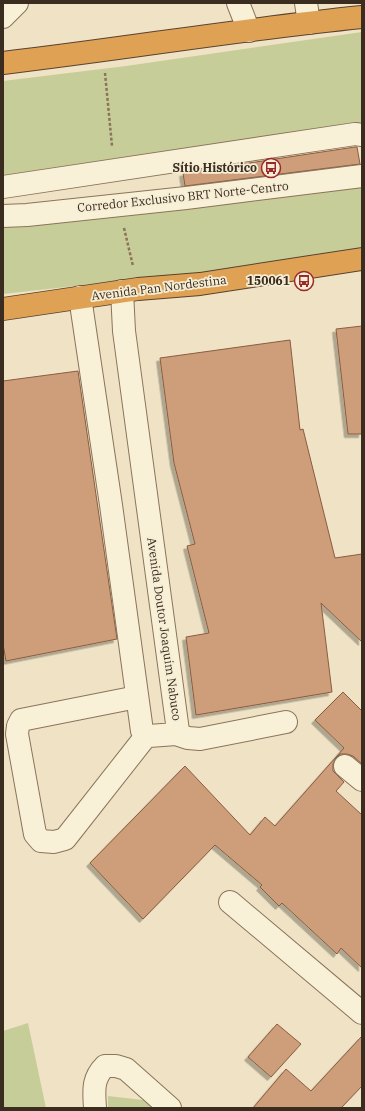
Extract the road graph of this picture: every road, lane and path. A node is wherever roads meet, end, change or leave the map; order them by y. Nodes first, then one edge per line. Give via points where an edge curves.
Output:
1 (17, 3) edge
2 (238, 3) edge
3 (308, 13) edge
4 (3, 17) edge
5 (362, 18) edge
6 (249, 31) junction
7 (3, 63) edge
8 (362, 135) edge
9 (362, 176) edge
10 (3, 187) edge
11 (3, 216) edge
12 (362, 259) edge
13 (122, 291) junction
14 (80, 297) junction
15 (3, 309) edge
16 (137, 697) junction
17 (286, 722) dead end
18 (176, 734) junction
19 (146, 736) junction
20 (345, 766) dead end
21 (362, 780) edge
22 (230, 902) dead end
23 (362, 1013) edge
24 (94, 1098) edge
25 (170, 1108) edge

1 - 4 street
2 - 6 street
3 - 5 highway
3 - 6 highway
6 - 7 highway
8 - 10 street
9 - 11 street, Corredor Exclusivo BRT Norte-Centro via 186,198
12 - 13 highway, Avenida Pan Nordestina via 200,284
13 - 14 highway, Avenida Pan Nordestina
13 - 18 street, Avenida Doutor Joaquim Nabuco via 124,331 177,721
14 - 15 highway, Avenida Pan Nordestina
14 - 16 street
16 - 19 street via 142,731
16 - 19 street via 22,720 18,726 17,734 35,834 41,841 54,842 65,839
17 - 18 street via 200,739
18 - 19 street, Avenida Doutor Joaquim Nabuco
20 - 21 street
22 - 23 street
24 - 25 street via 99,1072 105,1066 116,1066 126,1069

